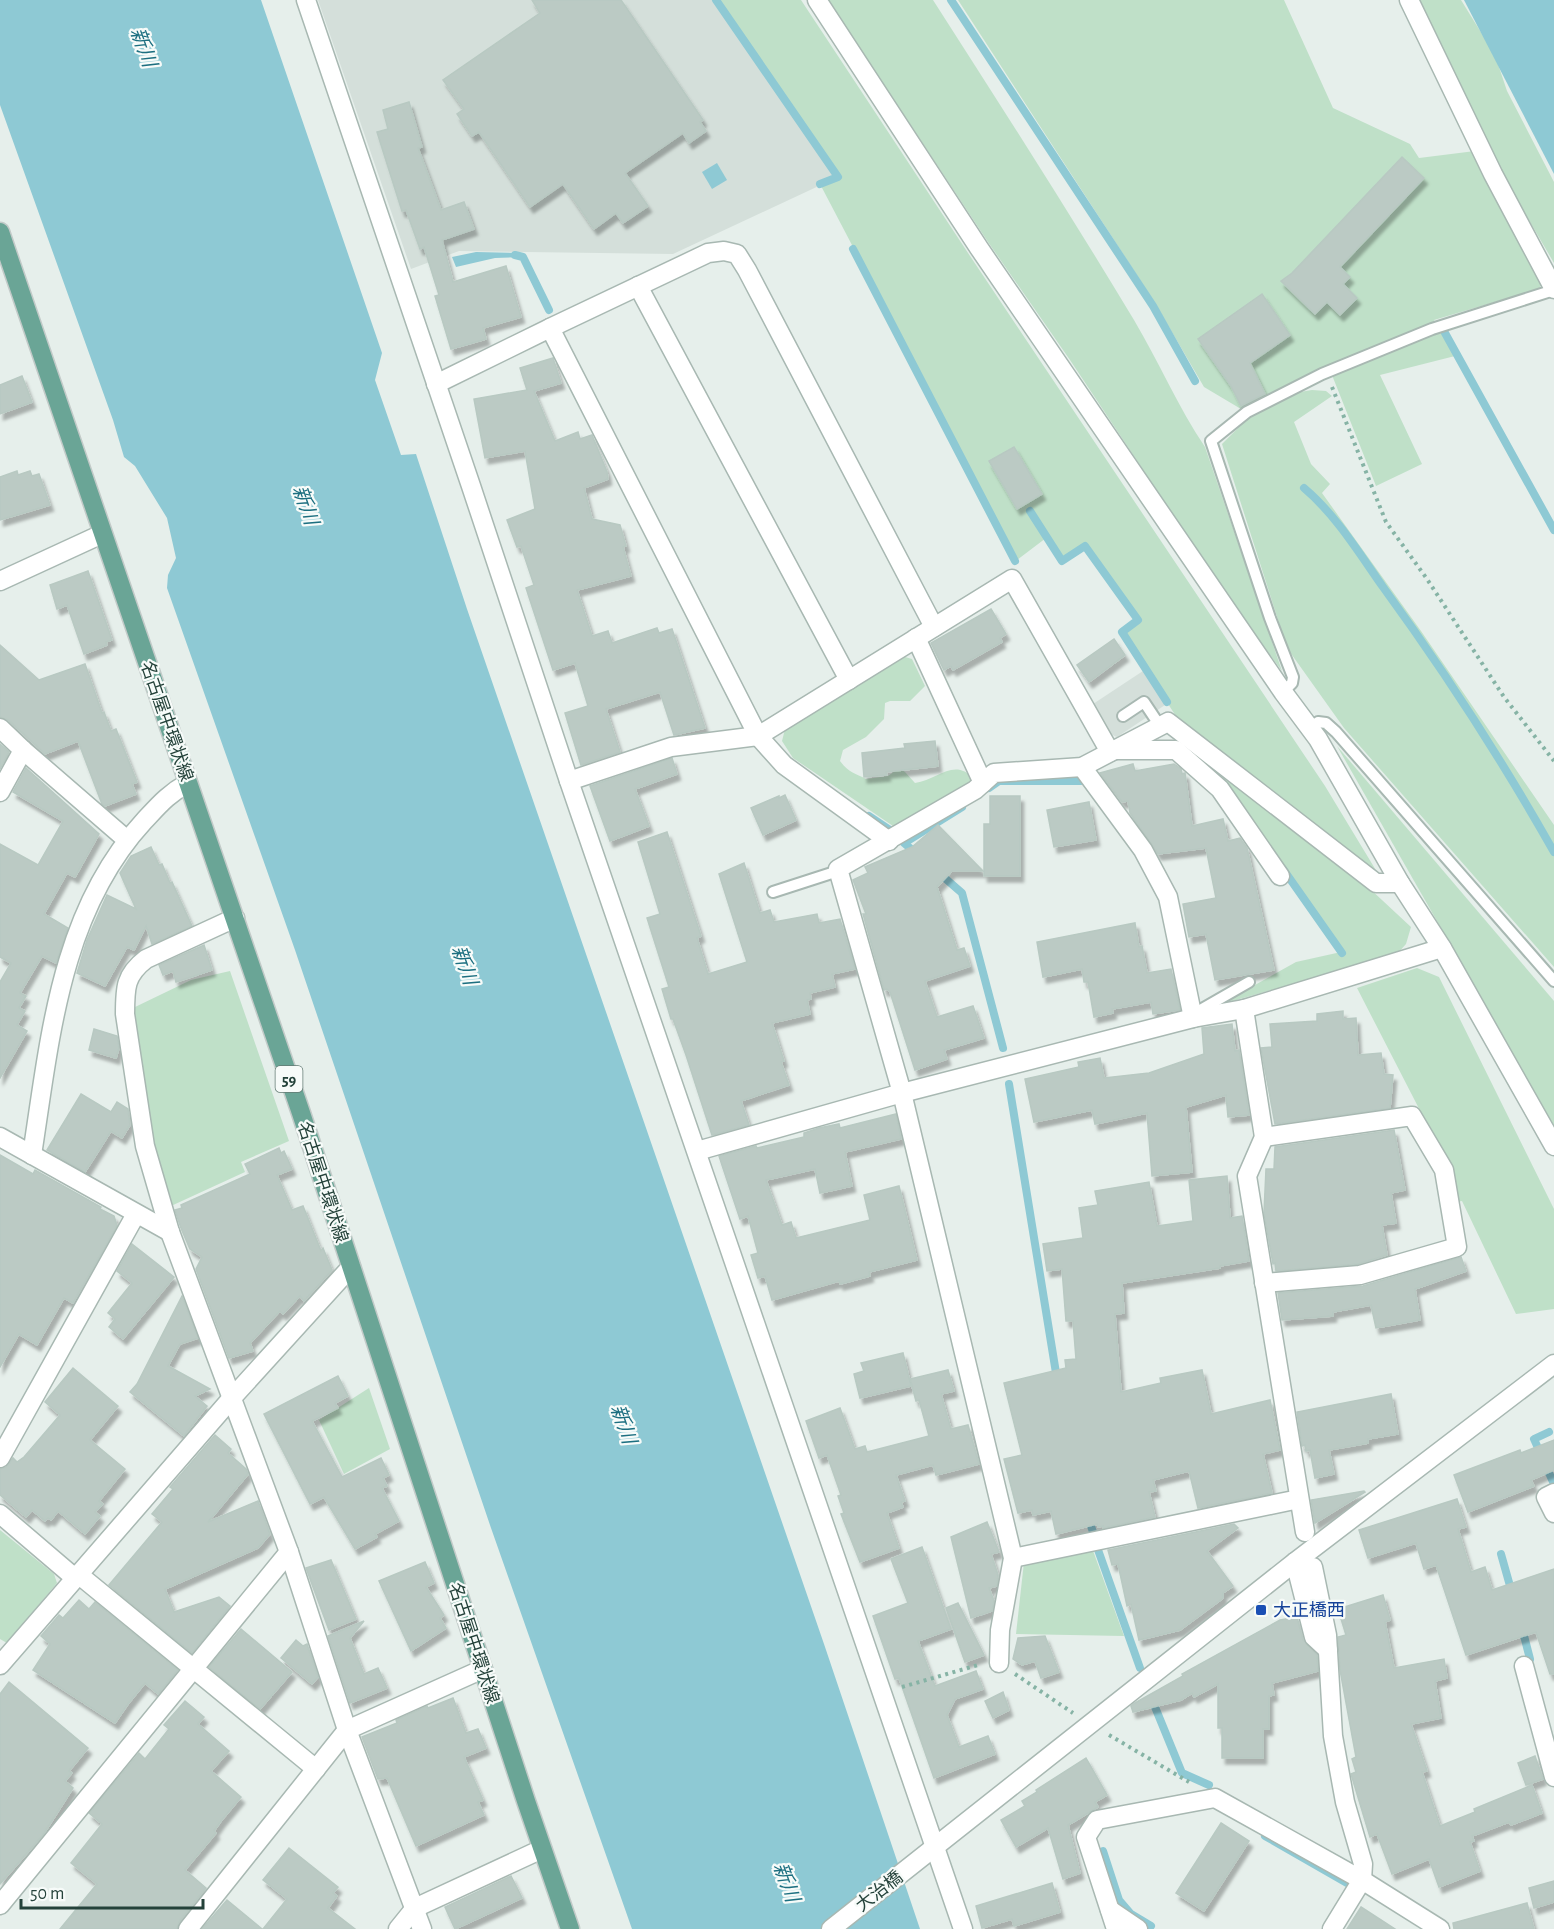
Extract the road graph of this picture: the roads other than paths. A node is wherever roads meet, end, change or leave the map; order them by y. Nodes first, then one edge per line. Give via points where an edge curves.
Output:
1 (306, 0) edge
2 (817, 0) edge
3 (1409, 0) edge
4 (0, 232) edge
5 (638, 286) junction
6 (1554, 289) edge
7 (550, 328) junction
8 (436, 384) junction
9 (102, 534) junction
10 (0, 581) edge
11 (934, 627) junction
12 (916, 638) junction
13 (849, 680) junction
14 (1283, 692) junction
15 (1124, 716) dead end
16 (1160, 726) junction
17 (0, 728) edge
18 (1310, 729) junction
19 (758, 736) junction
20 (23, 750) junction
21 (1112, 751) junction
22 (1082, 767) junction
23 (569, 781) junction
24 (188, 783) junction
25 (983, 783) junction
26 (0, 792) edge
27 (127, 840) junction
28 (889, 841) junction
29 (838, 870) junction
30 (1280, 876) dead end
31 (1400, 883) junction
32 (773, 892) dead end
33 (235, 918) junction
34 (1442, 948) junction
35 (1554, 981) edge
36 (1249, 982) dead end
37 (1244, 1009) junction
38 (1193, 1016) junction
39 (902, 1093) junction
40 (0, 1137) edge
41 (1264, 1137) junction
42 (1554, 1146) edge
43 (697, 1150) junction
44 (32, 1155) junction
45 (136, 1214) junction
46 (170, 1232) junction
47 (351, 1267) junction
48 (1264, 1283) junction
49 (1554, 1364) edge
50 (231, 1399) junction
51 (0, 1458) edge
52 (1554, 1493) edge
53 (1299, 1499) junction
54 (0, 1514) edge
55 (1554, 1514) edge
56 (1305, 1532) dead end
57 (289, 1552) junction
58 (1013, 1558) junction
59 (1304, 1565) junction
60 (76, 1576) junction
61 (999, 1663) road end
62 (0, 1665) edge
63 (1524, 1666) dead end
64 (193, 1669) junction
65 (483, 1669) junction
66 (347, 1730) junction
67 (316, 1769) junction
68 (1554, 1777) edge
69 (542, 1849) junction
70 (931, 1850) junction
71 (1362, 1880) junction
72 (0, 1905) edge
73 (415, 1908) junction
74 (1110, 1910) junction
75 (188, 1929) edge
76 (398, 1929) edge
77 (422, 1929) edge
78 (570, 1929) edge
79 (831, 1929) edge
80 (963, 1929) edge
81 (1116, 1929) edge
82 (1138, 1929) edge
83 (1332, 1929) edge
84 (1440, 1929) edge

1 - 8 street
2 - 14 street via 979,248
3 - 6 street
4 - 9 main road, 名古屋中環状線 / 59
5 - 7 street
5 - 11 street via 708,253 724,251 737,255
5 - 13 street
6 - 14 lane via 1432,329 1322,374 1247,412 1211,441 1293,677
7 - 8 street
7 - 19 street
8 - 23 street
9 - 10 street
9 - 24 main road, 名古屋中環状線 / 59
11 - 12 street
11 - 21 street via 1012,579
12 - 13 street
12 - 25 street
13 - 19 street
14 - 18 street
15 - 16 lane via 1144,702
16 - 21 street
16 - 31 street via 1168,722 1376,884
17 - 20 street
18 - 31 street
18 - 35 lane via 1318,722 1326,723 1336,732
19 - 23 street via 671,747
19 - 28 street via 784,765
20 - 26 street
20 - 27 street
21 - 22 street
21 - 30 street via 1176,750 1220,789
22 - 25 street via 994,773
22 - 38 street via 1143,850 1168,897
23 - 43 street
24 - 27 street via 171,792
24 - 33 main road, 名古屋中環状線 / 59
25 - 28 street
27 - 44 street via 81,923 65,968
28 - 29 street
29 - 32 lane
29 - 39 street
31 - 34 street
33 - 46 street via 146,959 134,969 125,994 145,1146
33 - 47 main road, 名古屋中環状線 / 59
34 - 37 street
34 - 42 street
36 - 38 lane
37 - 38 street
37 - 41 street
38 - 39 street
39 - 43 street
39 - 58 street
40 - 44 street
41 - 48 street via 1247,1176
41 - 48 street via 1412,1116 1444,1170 1457,1247 1360,1275
43 - 70 street via 882,1693
44 - 45 street
45 - 46 street
45 - 51 street
46 - 50 street
47 - 50 street
47 - 65 main road, 名古屋中環状線 / 59
48 - 53 street
49 - 59 street, 大治橋
50 - 57 street
50 - 60 street
52 - 55 street via 1546,1497
53 - 56 street
53 - 58 street
54 - 60 street
57 - 64 street
57 - 66 street
58 - 61 street via 1000,1630
59 - 70 street, 大治橋
59 - 71 street via 1314,1637 1328,1650 1334,1736 1345,1802 1363,1864
60 - 62 street
60 - 64 street
63 - 68 street
64 - 67 street
64 - 72 street
65 - 66 street
65 - 69 main road, 名古屋中環状線 / 59
66 - 67 street
66 - 73 street
67 - 75 street
69 - 73 street
69 - 78 main road, 名古屋中環状線 / 59
70 - 79 street, 大治橋
70 - 80 street
71 - 74 street via 1215,1798 1097,1820 1086,1837
71 - 83 street
71 - 84 street
73 - 76 street
73 - 77 street
74 - 81 street
74 - 82 street

